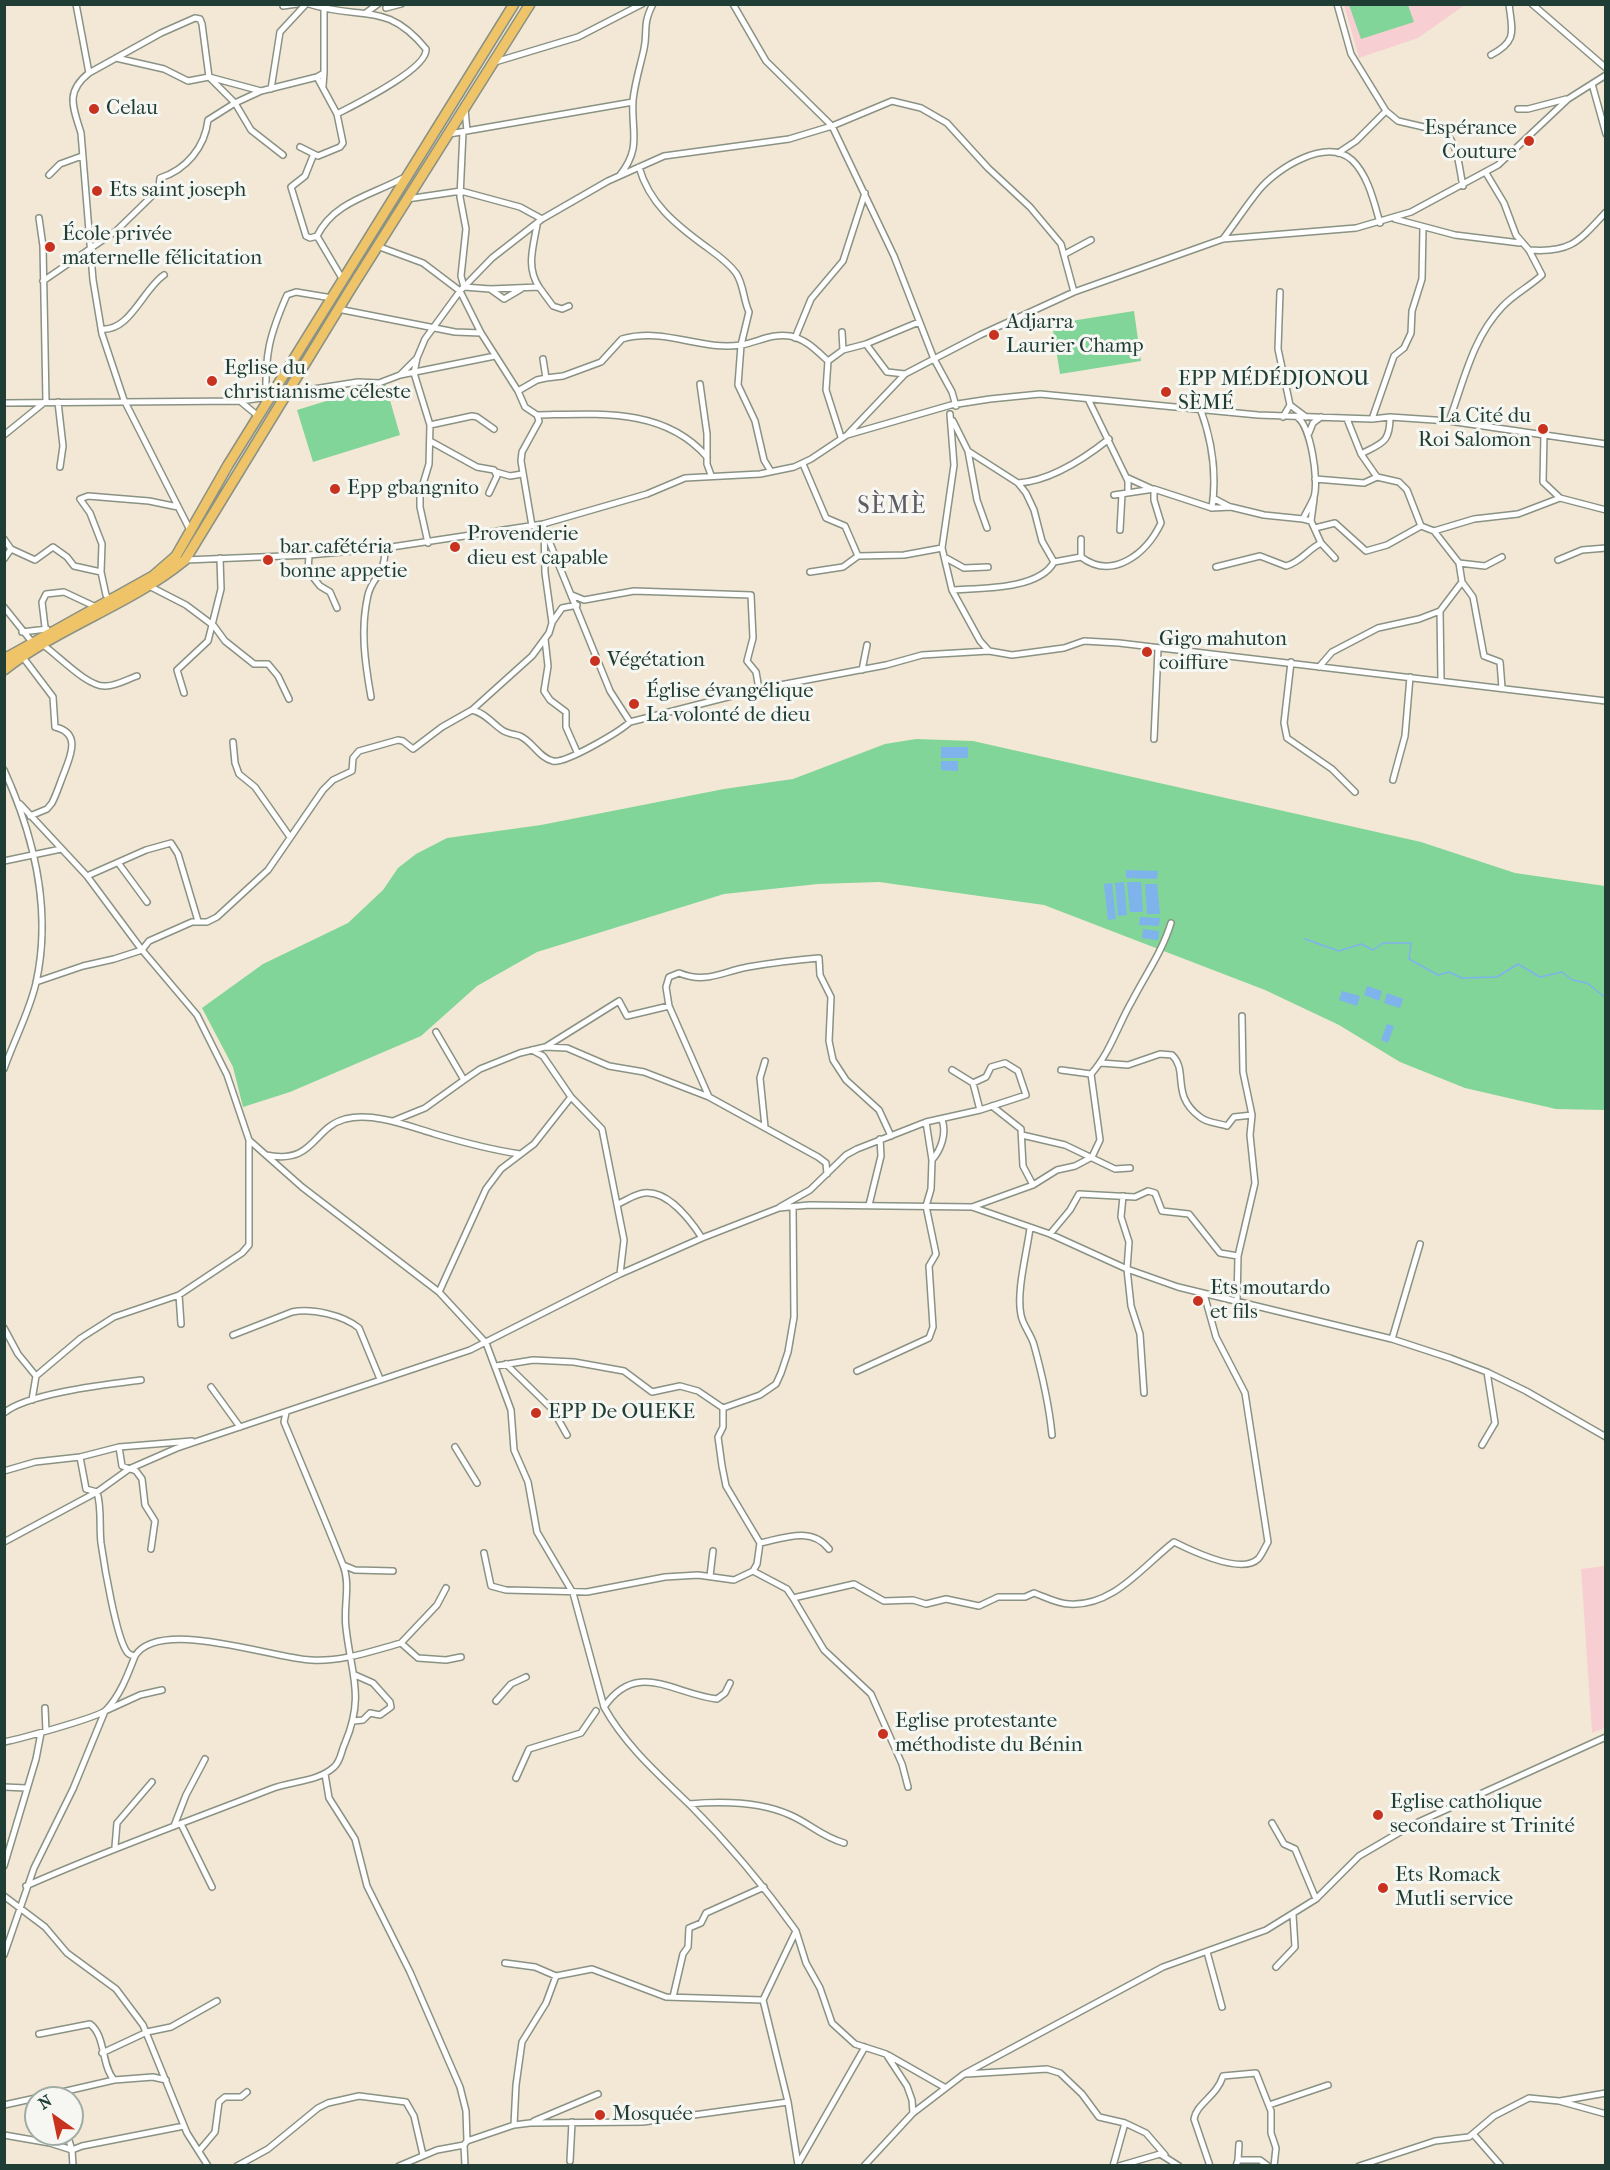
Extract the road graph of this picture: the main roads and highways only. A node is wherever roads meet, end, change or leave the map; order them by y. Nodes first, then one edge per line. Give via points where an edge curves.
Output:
1 (514, 4) edge
2 (530, 4) edge
3 (35, 644) junction
4 (4, 659) edge
5 (4, 670) edge

1 - 3 main road via 168,564 110,600 48,629
2 - 3 main road via 185,560 151,587
3 - 4 main road
3 - 5 main road

